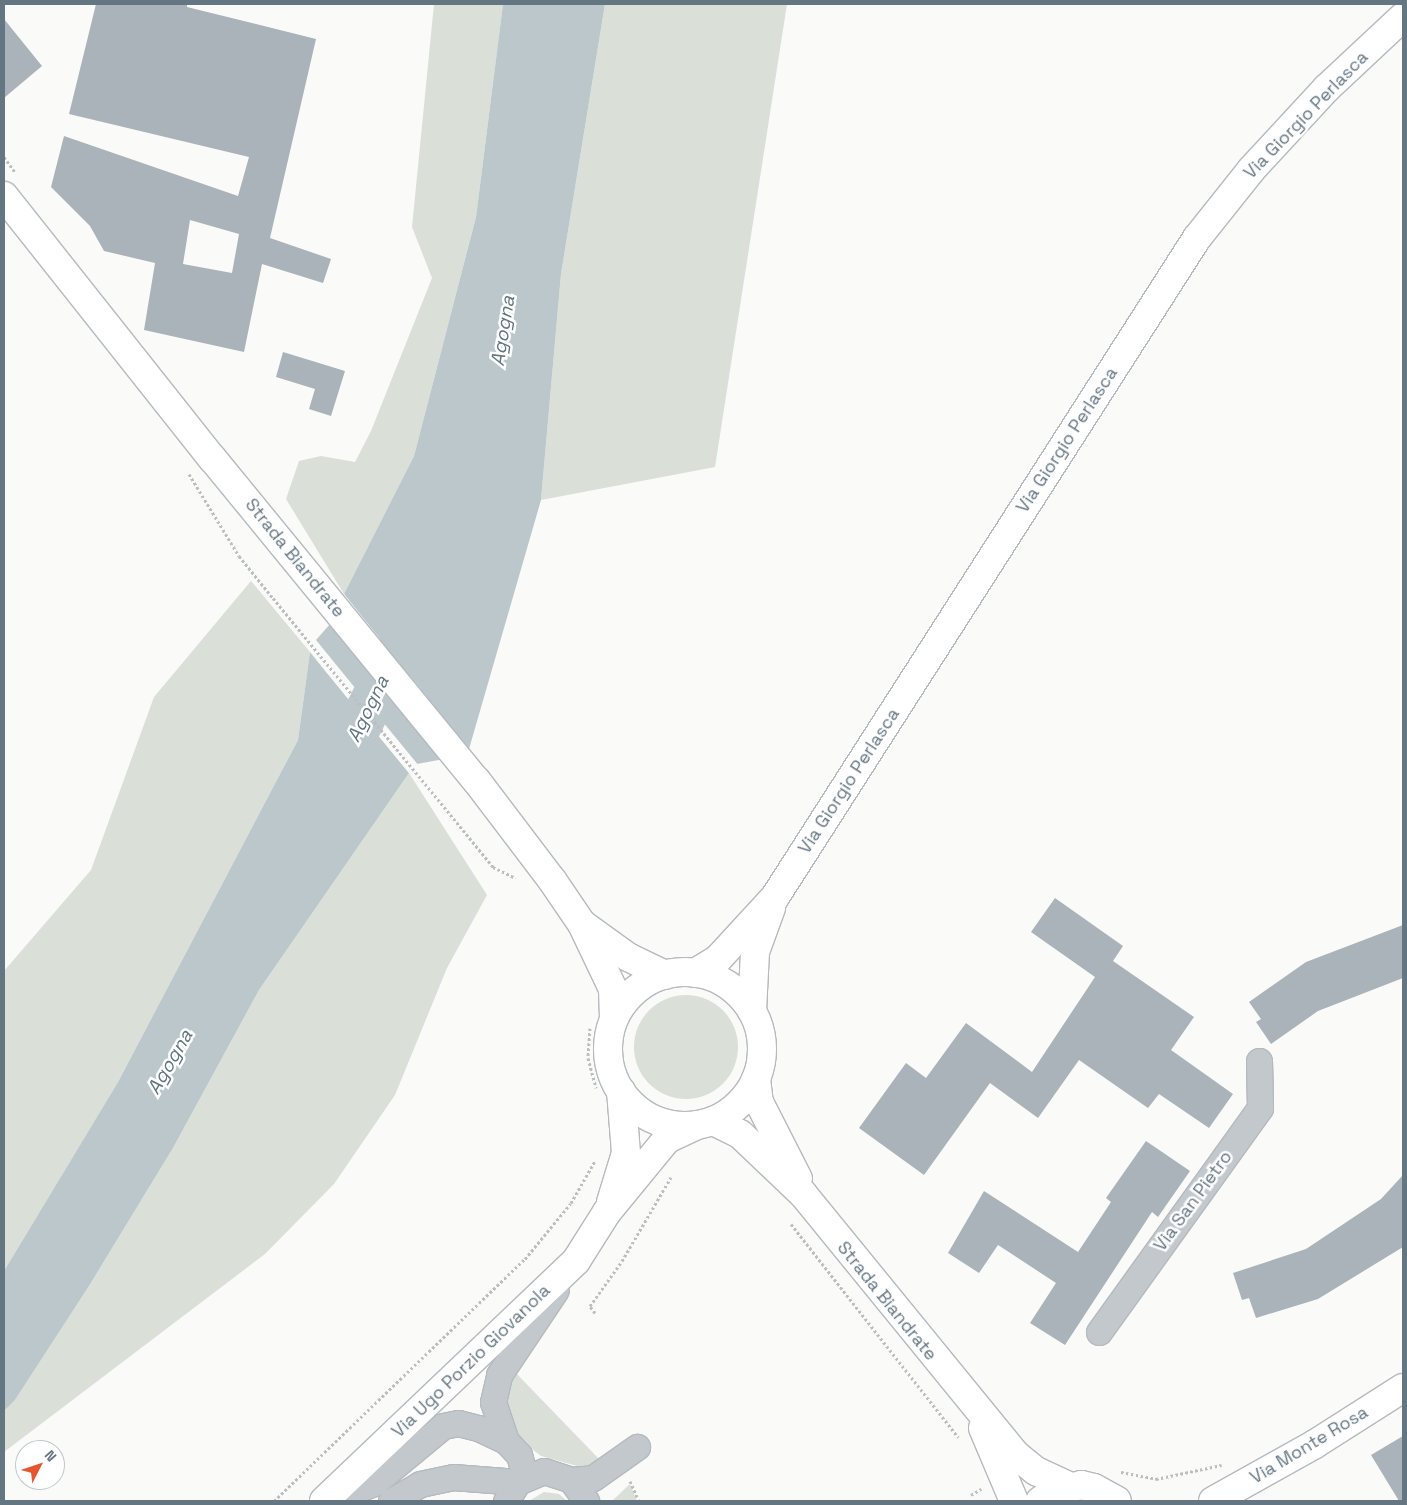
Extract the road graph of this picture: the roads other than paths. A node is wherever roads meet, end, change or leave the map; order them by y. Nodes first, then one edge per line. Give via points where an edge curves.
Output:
1 (1403, 17) edge
2 (4, 196) edge
3 (775, 897) junction
4 (582, 924) junction
5 (695, 973) junction
6 (665, 975) junction
7 (752, 1011) junction
8 (603, 1020) junction
9 (1259, 1061) dead end
10 (756, 1078) junction
11 (610, 1092) junction
12 (705, 1123) junction
13 (803, 1194) junction
14 (607, 1212) junction
15 (576, 1261) junction
16 (1099, 1332) dead end
17 (1403, 1388) edge
18 (974, 1406) junction
19 (506, 1441) junction
20 (571, 1480) junction
21 (1068, 1486) junction
22 (516, 1487) edge
23 (324, 1501) edge
24 (328, 1501) edge
25 (392, 1501) edge
26 (586, 1501) edge
27 (595, 1501) edge
28 (1014, 1501) edge
29 (1040, 1501) edge
30 (1117, 1501) edge
31 (1213, 1501) edge

1 - 3 main road, Via Giorgio Perlasca via 1327,88 1264,156 1197,238
2 - 4 main road, Strada Biandrate via 476,780
3 - 5 main road, Via Giorgio Perlasca via 718,960
3 - 7 main road, Via Giorgio Perlasca via 755,952
4 - 6 main road, Strada Biandrate via 628,957
4 - 8 main road, Strada Biandrate via 613,988
5 - 6 main road
5 - 7 main road via 728,985
6 - 8 main road via 638,989
7 - 10 main road via 760,1033 762,1056
8 - 11 main road via 609,1055
9 - 16 street, Via San Pietro via 1260,1108
10 - 12 main road via 746,1096 731,1111
10 - 13 main road, Strada Biandrate via 759,1102 796,1173
11 - 12 main road via 654,1120 675,1125
11 - 14 main road, Via Ugo Porzio Giovanola via 626,1152
12 - 13 main road, Strada Biandrate via 740,1134
12 - 14 main road, Via Ugo Porzio Giovanola via 667,1139
13 - 18 main road, Strada Biandrate
14 - 15 main road, Via Ugo Porzio Giovanola
15 - 19 street via 500,1375 493,1402
15 - 23 main road, Via Ugo Porzio Giovanola
17 - 31 main road, Via Monte Rosa via 1315,1444
18 - 21 main road, Strada Biandrate via 1016,1454 1036,1471
18 - 28 main road, Strada Biandrate
19 - 22 street via 519,1455
19 - 24 street via 458,1423 444,1426 374,1484
20 - 22 street via 544,1471
20 - 26 street
20 - 27 street via 593,1478 637,1447 622,1472
21 - 29 main road
21 - 30 main road via 1094,1488
22 - 25 street via 453,1478 420,1484

